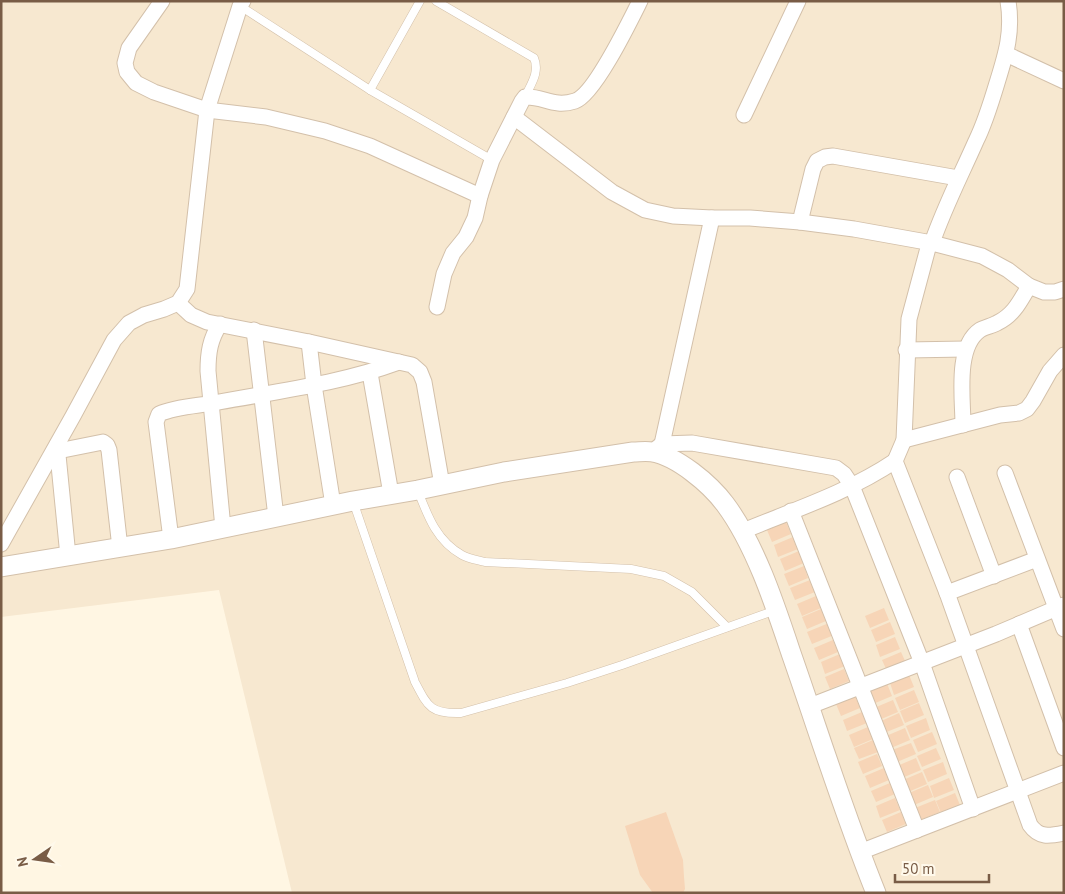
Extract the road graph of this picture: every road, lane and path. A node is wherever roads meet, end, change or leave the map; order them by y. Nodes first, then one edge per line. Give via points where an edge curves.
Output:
1 (162, 1) edge
2 (420, 1) edge
3 (640, 1) edge
4 (798, 1) edge
5 (1008, 1) edge
6 (442, 3) edge
7 (242, 4) edge
8 (1006, 54) junction
9 (1064, 81) edge
10 (370, 90) junction
11 (525, 97) junction
12 (207, 110) junction
13 (744, 115) dead end
14 (514, 117) junction
15 (492, 160) junction
16 (958, 178) junction
17 (480, 196) junction
18 (712, 218) junction
19 (800, 222) junction
20 (932, 242) junction
21 (1029, 286) junction
22 (1064, 288) edge
23 (178, 303) junction
24 (437, 307) dead end
25 (220, 324) junction
26 (254, 330) junction
27 (309, 342) junction
28 (966, 349) junction
29 (906, 350) junction
30 (1064, 355) edge
31 (399, 362) junction
32 (370, 373) junction
33 (314, 385) junction
34 (262, 394) junction
35 (210, 404) junction
36 (963, 425) junction
37 (904, 440) junction
38 (58, 448) junction
39 (657, 448) junction
40 (895, 461) junction
41 (1005, 473) dead end
42 (956, 476) dead end
43 (442, 485) junction
44 (852, 486) junction
45 (418, 490) junction
46 (391, 494) junction
47 (353, 500) junction
48 (333, 505) junction
49 (791, 511) junction
50 (276, 517) junction
51 (223, 528) junction
52 (743, 531) junction
53 (171, 539) junction
54 (1, 544) edge
55 (120, 548) junction
56 (68, 556) junction
57 (1037, 559) junction
58 (1, 567) edge
59 (994, 576) junction
60 (947, 593) junction
61 (1060, 607) edge
62 (776, 610) junction
63 (1018, 624) junction
64 (727, 627) junction
65 (1064, 629) edge
66 (966, 646) junction
67 (922, 662) junction
68 (860, 686) junction
69 (810, 706) junction
70 (1064, 748) edge
71 (1064, 773) edge
72 (1019, 792) junction
73 (973, 809) junction
74 (917, 830) junction
75 (1064, 833) edge
76 (860, 852) junction
77 (876, 893) edge

1 - 12 street via 129,48 125,63 127,72 136,83 154,92
2 - 10 lane
3 - 11 street via 592,87 576,101 555,104
4 - 13 street
5 - 8 street via 1010,19
6 - 11 lane via 534,58 536,74
7 - 10 lane
7 - 12 street
8 - 9 street
8 - 16 street via 977,140
10 - 15 lane
11 - 14 street
12 - 17 street via 266,117 325,130 370,146
12 - 23 street via 186,288
14 - 15 street
14 - 18 street via 612,192 645,210 673,216
15 - 17 street
16 - 19 street via 825,157 817,161 813,169
16 - 20 street
17 - 24 street via 476,218 453,253 444,274
18 - 19 street
18 - 39 street
19 - 20 street
20 - 21 street via 982,256
20 - 29 street via 909,319
21 - 22 street via 1044,292
21 - 28 street via 1009,316 980,330
23 - 25 street via 191,315
23 - 38 street via 129,323 114,340
25 - 26 street
25 - 35 street via 208,352
26 - 27 street
26 - 34 street
27 - 31 street
27 - 33 street
28 - 29 street
28 - 36 street via 962,370
29 - 37 street
30 - 36 street via 1050,371 1027,409
31 - 32 street
31 - 43 street via 412,365 424,382
32 - 33 street
32 - 46 street
33 - 34 street
33 - 48 street
34 - 35 street
34 - 50 street
35 - 51 street
35 - 53 street via 168,410 159,414 156,422
36 - 37 street
37 - 40 street
38 - 54 street
38 - 55 street via 103,442 106,445
38 - 56 street
39 - 43 street
39 - 44 street via 692,443 836,468
39 - 52 street via 700,478 724,503
40 - 44 street
40 - 60 street
41 - 57 street
42 - 59 street
43 - 45 street
44 - 49 street
44 - 67 street
45 - 46 street
45 - 64 lane via 431,524 445,543 464,556 485,562 631,569 664,576 692,592
46 - 47 street
47 - 48 street
47 - 64 lane via 416,682 424,700 433,709 446,714 461,713 567,683
48 - 50 street
49 - 52 street
49 - 68 street
50 - 51 street
51 - 53 street
52 - 62 street
53 - 55 street
55 - 56 street
56 - 58 street
57 - 59 street
57 - 61 street
59 - 60 street
60 - 66 street
61 - 63 street
61 - 65 street
62 - 64 lane
62 - 69 street
63 - 66 street
63 - 70 street
66 - 67 street
66 - 72 street
67 - 68 street
67 - 73 street
68 - 69 street
68 - 74 street
69 - 76 street
71 - 72 street
72 - 73 street
72 - 75 street via 1035,832 1045,835
73 - 74 street
74 - 76 street
76 - 77 street

